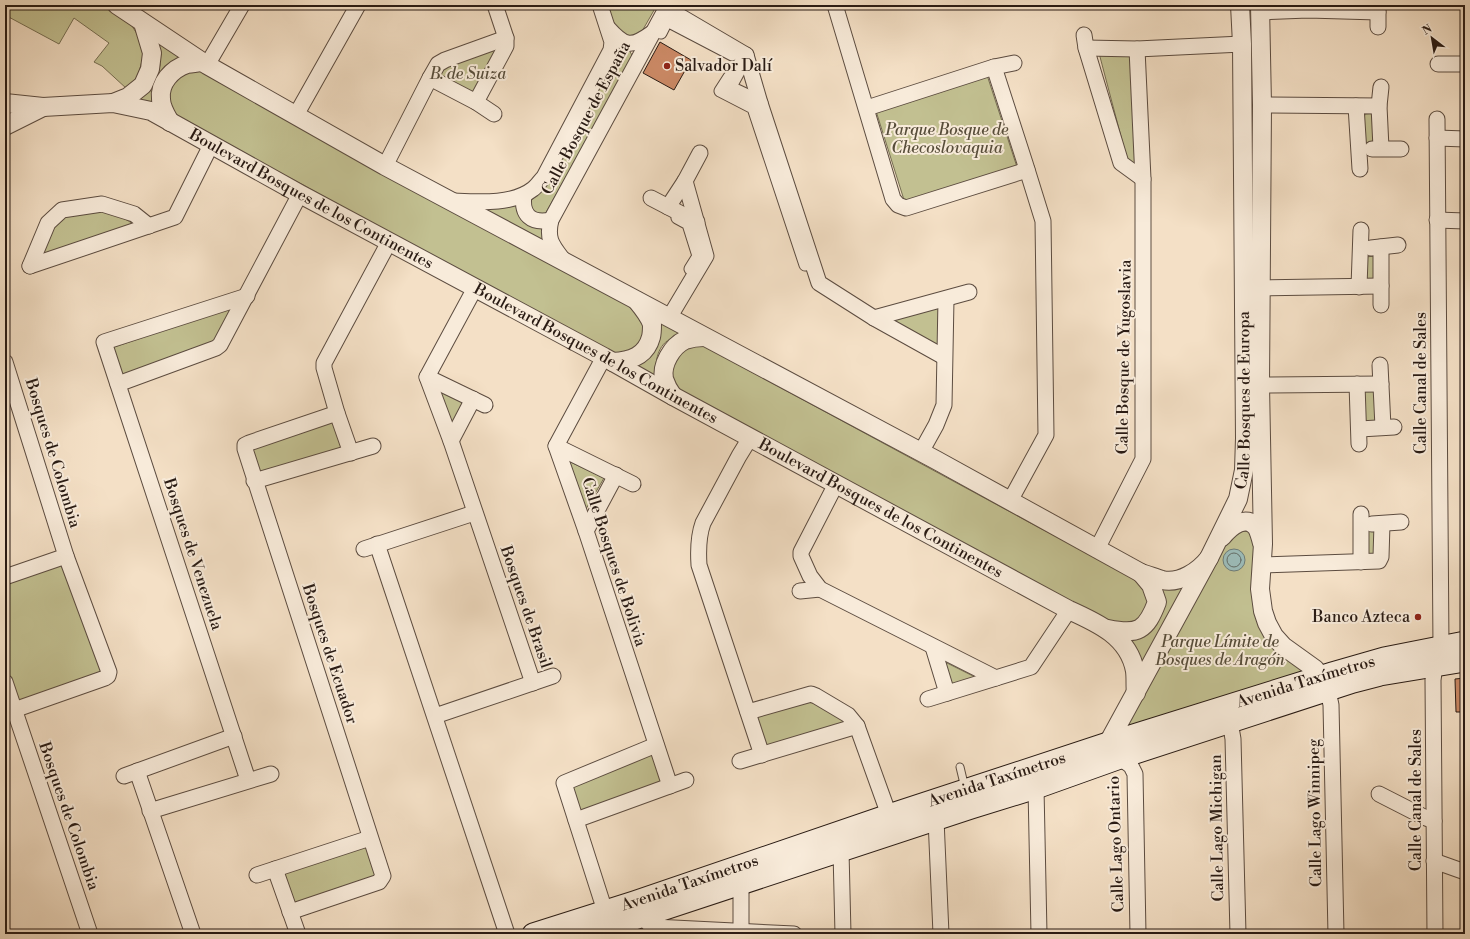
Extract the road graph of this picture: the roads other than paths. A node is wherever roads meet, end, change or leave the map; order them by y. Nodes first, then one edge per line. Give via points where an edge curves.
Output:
1 (117, 5) edge
2 (242, 5) edge
3 (358, 5) edge
4 (495, 5) edge
5 (600, 5) edge
6 (835, 5) edge
7 (1240, 5) edge
8 (667, 6) edge
9 (1260, 8) edge
10 (1358, 8) edge
11 (1378, 8) edge
12 (143, 23) junction
13 (1378, 27) dead end
14 (608, 28) junction
15 (653, 32) junction
16 (506, 38) junction
17 (1242, 44) junction
18 (1137, 49) junction
19 (746, 55) junction
20 (1014, 63) dead end
21 (205, 64) junction
22 (1438, 64) dead end
23 (1465, 64) edge
24 (994, 67) junction
25 (430, 78) junction
26 (1381, 87) dead end
27 (476, 102) junction
28 (5, 103) edge
29 (113, 103) junction
30 (760, 103) junction
31 (1262, 105) junction
32 (1356, 106) junction
33 (1379, 106) junction
34 (43, 107) junction
35 (867, 108) junction
36 (494, 114) dead end
37 (296, 115) junction
38 (1437, 119) dead end
39 (170, 122) junction
40 (5, 126) edge
41 (1437, 138) junction
42 (1465, 139) edge
43 (211, 145) junction
44 (1381, 148) junction
45 (1400, 149) dead end
46 (1360, 150) junction
47 (700, 153) dead end
48 (385, 166) junction
49 (1360, 169) dead end
50 (1027, 170) junction
51 (689, 179) junction
52 (1143, 179) junction
53 (300, 194) junction
54 (524, 195) junction
55 (651, 198) dead end
56 (453, 201) junction
57 (668, 207) junction
58 (551, 220) junction
59 (1438, 220) junction
60 (1465, 221) edge
61 (697, 222) junction
62 (149, 226) junction
63 (1361, 230) dead end
64 (389, 242) junction
65 (1398, 245) dead end
66 (1381, 247) junction
67 (1361, 248) junction
68 (564, 261) junction
69 (805, 265) dead end
70 (1360, 286) junction
71 (1381, 286) junction
72 (475, 288) junction
73 (1262, 288) junction
74 (969, 292) dead end
75 (247, 296) junction
76 (635, 298) junction
77 (946, 299) junction
78 (1381, 305) dead end
79 (670, 318) junction
80 (874, 318) junction
81 (704, 337) junction
82 (944, 357) junction
83 (608, 359) junction
84 (5, 362) edge
85 (1380, 365) dead end
86 (427, 377) junction
87 (9, 382) edge
88 (118, 384) junction
89 (1357, 384) junction
90 (1380, 384) junction
91 (1260, 385) junction
92 (673, 396) junction
93 (337, 414) junction
94 (750, 438) junction
95 (451, 441) junction
96 (373, 446) dead end
97 (556, 446) junction
98 (921, 452) junction
99 (351, 453) junction
100 (616, 475) junction
101 (254, 481) junction
102 (633, 484) dead end
103 (836, 484) junction
104 (1010, 501) junction
105 (474, 513) junction
106 (1401, 522) dead end
107 (1382, 524) junction
108 (586, 531) junction
109 (1219, 540) junction
110 (1262, 544) junction
111 (1097, 549) junction
112 (66, 556) junction
113 (1209, 558) junction
114 (1361, 562) junction
115 (1261, 565) junction
116 (1141, 573) junction
117 (5, 577) edge
118 (800, 590) dead end
119 (820, 590) junction
120 (1069, 610) junction
121 (1108, 629) junction
122 (1465, 642) edge
123 (933, 647) junction
124 (1438, 656) junction
125 (1465, 661) edge
126 (553, 676) dead end
127 (996, 678) junction
128 (5, 682) edge
129 (533, 684) junction
130 (1324, 684) junction
131 (947, 693) junction
132 (1136, 693) junction
133 (928, 699) dead end
134 (14, 710) junction
135 (748, 712) junction
136 (434, 716) junction
137 (1230, 722) junction
138 (857, 726) junction
139 (234, 736) junction
140 (656, 745) junction
141 (1114, 750) junction
142 (762, 755) junction
143 (740, 761) dead end
144 (960, 767) dead end
145 (271, 774) dead end
146 (248, 780) junction
147 (686, 780) dead end
148 (670, 786) junction
149 (1036, 788) junction
150 (1379, 794) dead end
151 (968, 799) junction
152 (150, 811) junction
153 (889, 815) junction
154 (576, 820) junction
155 (936, 820) junction
156 (1434, 821) junction
157 (370, 838) junction
158 (841, 851) junction
159 (1434, 861) junction
160 (778, 862) junction
161 (275, 869) junction
162 (1465, 872) edge
163 (258, 875) dead end
164 (741, 884) junction
165 (605, 911) junction
166 (290, 912) junction
167 (643, 925) edge
168 (741, 932) edge
169 (90, 934) edge
170 (193, 934) edge
171 (298, 934) edge
172 (508, 934) edge
173 (533, 934) edge
174 (589, 934) edge
175 (794, 934) edge
176 (842, 934) edge
177 (941, 934) edge
178 (1040, 934) edge
179 (1138, 934) edge
180 (1238, 934) edge
181 (1336, 934) edge
182 (1436, 934) edge

1 - 12 street
2 - 21 street
3 - 37 street
4 - 16 street
5 - 14 street, Calle Bosque de España
6 - 35 street
7 - 17 street, Calle Bosques de Europa
8 - 15 street, Calle Bosque de España
8 - 19 street
9 - 10 street
9 - 31 street, Calle Bosques de Europa
10 - 11 street
11 - 13 street
12 - 21 street
12 - 29 street via 152,53 150,69 143,85 128,97
14 - 15 street, Calle Bosque de España via 619,40 635,44
14 - 54 street, Calle Bosque de España via 612,42 611,50 544,177 534,189
15 - 58 street, Calle Bosque de España
16 - 25 street via 442,61
16 - 27 street via 506,46
17 - 18 street
17 - 109 street, Calle Bosques de Europa via 1244,470 1238,499
18 - 52 street, Calle Bosque de Yugoslavia
18 - 52 street via 1085,42 1121,164
19 - 30 street
19 - 30 street via 728,88
20 - 24 street
21 - 37 street
21 - 39 street via 187,64 168,77 162,88 161,100
22 - 23 street
24 - 35 street
24 - 50 street
25 - 27 street
25 - 48 street
26 - 33 street
27 - 36 street
28 - 34 street, Boulevard Bosques de los Continentes
29 - 34 street, Boulevard Bosques de los Continentes
29 - 39 street, Boulevard Bosques de los Continentes via 151,111
30 - 80 street via 819,283
31 - 32 street
31 - 73 street, Calle Bosques de Europa
32 - 33 street
32 - 46 street
33 - 44 street
34 - 40 street
35 - 50 street via 893,199 898,205 906,208
37 - 48 street
38 - 41 street, Calle Canal de Sales
39 - 43 street, Boulevard Bosques de los Continentes
41 - 42 street
41 - 59 street, Calle Canal de Sales
43 - 53 street, Boulevard Bosques de los Continentes
43 - 62 street via 175,217
44 - 45 street
44 - 46 street
46 - 49 street
47 - 51 street
48 - 56 street
50 - 104 street via 1043,221 1046,435
51 - 57 street
51 - 61 street
51 - 69 street via 708,150 698,145 670,195 664,197 648,190 644,200 688,224 698,256 669,305 659,306 562,251 556,241 555,231 559,220 667,21 739,58 720,91 753,108
52 - 111 street, Calle Bosque de Yugoslavia via 1143,459
53 - 64 street, Boulevard Bosques de los Continentes
53 - 75 street
54 - 56 street, Calle Bosque de España via 493,203
54 - 58 street, Calle Bosque de España via 524,212 534,220
55 - 57 street
56 - 68 street
57 - 61 street
58 - 68 street, Calle Bosque de España via 548,231 550,241
59 - 60 street
59 - 124 street, Calle Canal de Sales
61 - 79 street via 706,256
62 - 62 street via 38,263 30,266 48,223 62,210 102,204 134,214
63 - 67 street
64 - 72 street, Boulevard Bosques de los Continentes
64 - 93 street via 324,363
65 - 66 street
66 - 67 street
66 - 71 street
67 - 70 street
68 - 76 street
70 - 71 street
70 - 73 street
71 - 78 street
72 - 83 street, Boulevard Bosques de los Continentes
72 - 86 street
73 - 91 street, Calle Bosques de Europa
74 - 77 street
75 - 88 street via 218,347
75 - 88 street, Bosques de Venezuela via 104,342
76 - 79 street
76 - 83 street via 652,325 650,342 642,354 630,360
77 - 80 street
77 - 82 street
79 - 81 street
80 - 82 street
81 - 92 street via 685,340 670,354 664,374 667,387
81 - 98 street
82 - 98 street via 944,405
83 - 92 street, Boulevard Bosques de los Continentes
83 - 97 street
84 - 87 street, Bosques de Colombia
85 - 90 street
86 - 95 street, Bosques de Brasil
86 - 95 street via 479,402
87 - 112 street, Bosques de Colombia
88 - 139 street, Bosques de Venezuela
89 - 90 street
89 - 90 street via 1360,437 1389,427
89 - 91 street
91 - 110 street, Calle Bosques de Europa
92 - 94 street, Boulevard Bosques de los Continentes
93 - 99 street
93 - 101 street, Bosques de Ecuador via 247,444 245,448
94 - 103 street, Boulevard Bosques de los Continentes
94 - 135 street via 703,522 698,546 699,565
95 - 105 street, Bosques de Brasil
96 - 99 street
97 - 100 street
97 - 108 street, Calle Bosques de Bolivia
98 - 104 street
99 - 101 street
100 - 102 street
100 - 108 street
101 - 157 street, Bosques de Ecuador
103 - 119 street via 801,552 810,576
103 - 120 street, Boulevard Bosques de los Continentes
104 - 111 street
105 - 129 street, Bosques de Brasil
105 - 136 street via 371,546
106 - 107 street
107 - 114 street via 1380,560
107 - 114 street via 1361,519
108 - 140 street, Calle Bosques de Bolivia
109 - 110 street via 1230,527 1240,522 1252,524 1257,529
109 - 113 street, Calle Bosques de Europa
110 - 115 street, Calle Bosques de Europa
111 - 116 street
112 - 117 street
112 - 134 street, Bosques de Colombia via 109,669 108,676
113 - 116 street via 1202,566 1177,580 1162,580
113 - 132 street, Calle Bosques de Europa
114 - 115 street
115 - 130 street, Calle Bosques de Europa via 1260,588 1267,623 1283,646 1315,669
116 - 121 street via 1151,585 1157,602 1151,618 1138,630 1124,632
118 - 119 street
119 - 123 street
120 - 121 street, Boulevard Bosques de los Continentes
120 - 127 street via 1031,667
121 - 132 street, Boulevard Bosques de los Continentes via 1125,647 1132,659
122 - 124 main road, Avenida Taxímetros
123 - 127 street
123 - 131 street
124 - 125 main road, Avenida Taxímetros
124 - 130 main road, Avenida Taxímetros via 1384,658
124 - 156 street, Calle Canal de Sales via 1433,680
126 - 129 street
127 - 131 street
128 - 134 street, Bosques de Colombia
129 - 136 street, Bosques de Brasil
130 - 137 main road, Avenida Taxímetros
130 - 141 main road, Avenida Taxímetros
130 - 181 street, Calle Lago Winnipeg via 1331,705
131 - 133 street
132 - 141 street, Calle Bosques de Europa
134 - 169 street, Bosques de Colombia
135 - 138 street via 811,694 848,715
135 - 142 street
136 - 172 street
137 - 141 main road, Avenida Taxímetros
137 - 180 street, Calle Lago Michigan via 1233,738
138 - 142 street
138 - 153 street
139 - 146 street, Bosques de Venezuela
139 - 152 street via 131,773
140 - 148 street, Calle Bosques de Bolivia
140 - 154 street via 565,782 564,786
141 - 149 main road, Avenida Taxímetros
141 - 151 main road, Avenida Taxímetros
141 - 179 street, Calle Lago Ontario via 1131,766 1135,774
142 - 143 street
144 - 151 lane
145 - 146 street
146 - 152 street
147 - 148 street
148 - 154 street
149 - 151 main road, Avenida Taxímetros
149 - 178 street
150 - 156 street
151 - 153 main road, Avenida Taxímetros
151 - 155 main road, Avenida Taxímetros
152 - 170 street
153 - 160 main road, Avenida Taxímetros
154 - 165 street
155 - 158 main road, Avenida Taxímetros
155 - 177 street
156 - 159 street, Calle Canal de Sales
157 - 161 street
157 - 166 street, Bosques de Ecuador via 383,874 381,880
158 - 160 main road, Avenida Taxímetros
158 - 176 street
159 - 162 street
159 - 182 street, Calle Canal de Sales
160 - 164 main road, Avenida Taxímetros
160 - 165 main road, Avenida Taxímetros
161 - 163 street
161 - 166 street
164 - 167 main road, Avenida Taxímetros
164 - 168 street
165 - 173 main road, Avenida Taxímetros
166 - 171 street
167 - 168 street via 648,923 654,927
167 - 174 main road, Avenida Taxímetros
168 - 175 street

